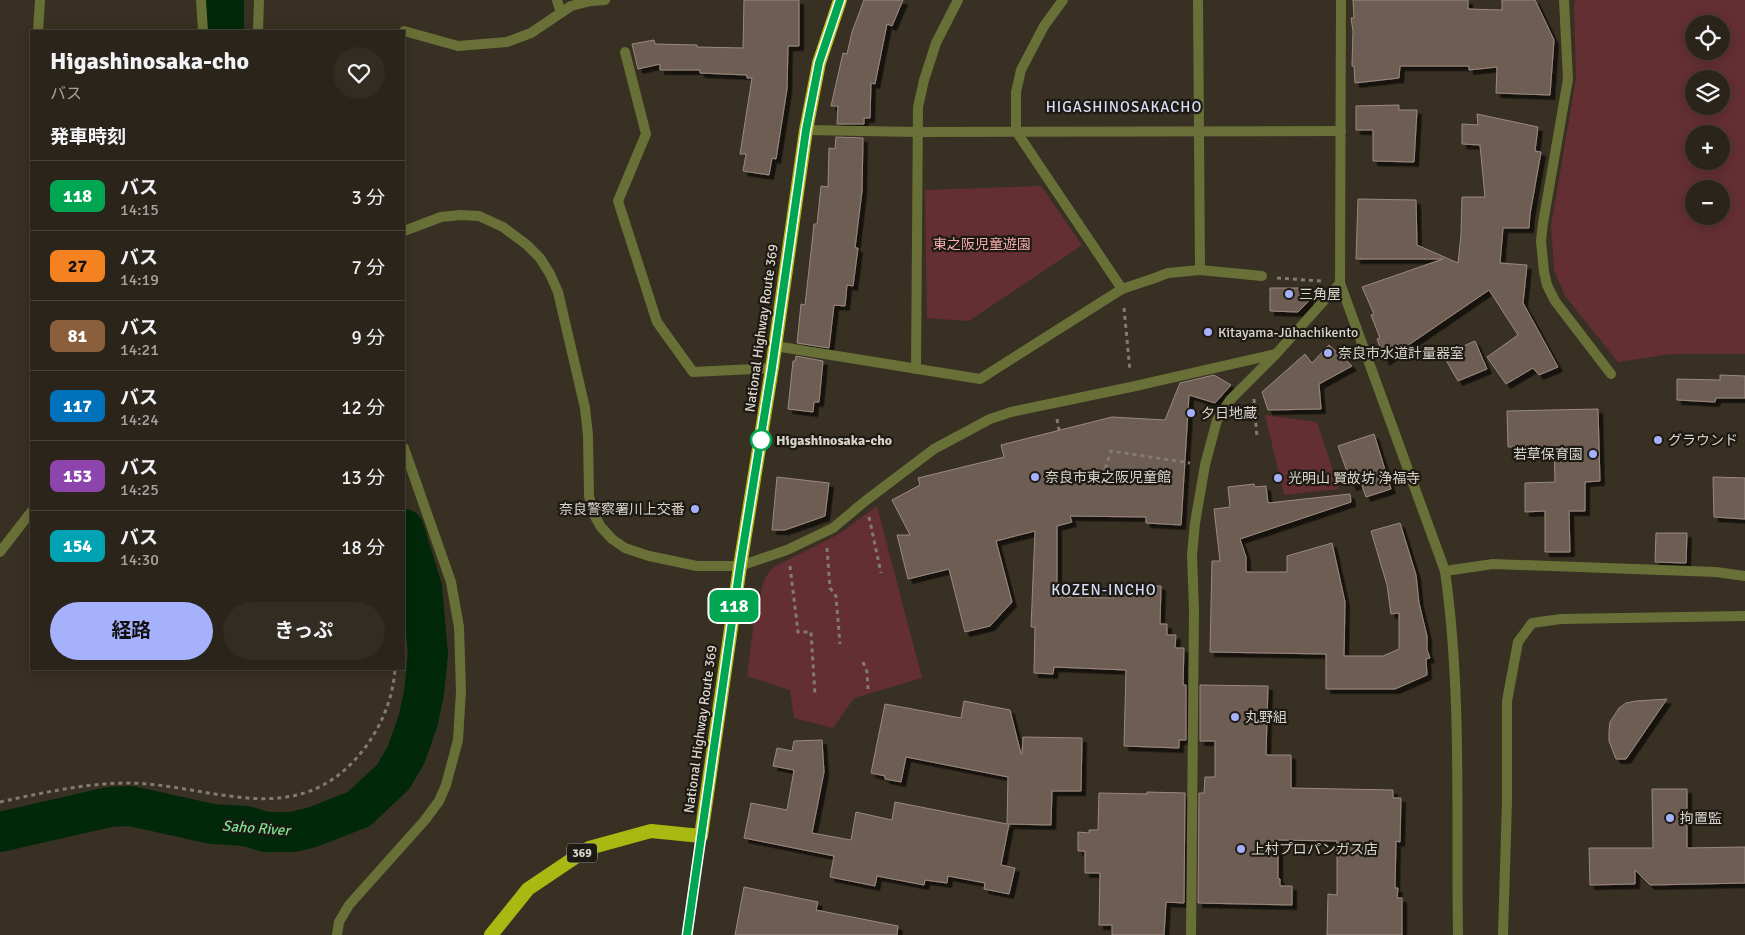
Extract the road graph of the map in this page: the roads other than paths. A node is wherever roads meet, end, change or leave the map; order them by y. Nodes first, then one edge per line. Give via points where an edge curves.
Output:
1 (40, 0) edge
2 (201, 0) edge
3 (259, 0) edge
4 (557, 0) edge
5 (605, 0) edge
6 (840, 0) edge
7 (958, 0) edge
8 (1063, 0) edge
9 (1198, 0) edge
10 (1341, 0) edge
11 (1564, 0) edge
12 (561, 13) junction
13 (38, 30) edge
14 (203, 30) edge
15 (258, 30) edge
16 (405, 32) edge
17 (625, 52) dead end
18 (806, 130) junction
19 (1016, 131) junction
20 (1199, 131) junction
21 (1341, 131) junction
22 (918, 132) junction
23 (405, 231) edge
24 (1200, 270) junction
25 (1262, 276) road end
26 (1340, 283) junction
27 (1122, 290) junction
28 (775, 346) junction
29 (1276, 354) junction
30 (772, 368) junction
31 (916, 369) junction
32 (1611, 374) dead end
33 (405, 451) edge
34 (30, 513) edge
35 (4, 540) edge
36 (0, 552) edge
37 (740, 566) junction
38 (1445, 572) junction
39 (1745, 576) edge
40 (1745, 616) edge
41 (701, 836) junction
42 (337, 935) edge
43 (491, 935) edge
44 (687, 935) edge
45 (1191, 935) edge
46 (1458, 935) edge
47 (1503, 935) edge

1 - 13 street
2 - 14 street
3 - 15 street
4 - 12 street
5 - 12 street via 571,6
6 - 18 highway, National Highway Route 369 via 819,63
7 - 22 street via 936,43 924,80 918,107
8 - 19 street via 1044,26 1021,70 1016,92
9 - 20 street
10 - 21 street
11 - 32 street via 1568,79 1543,223 1544,272 1555,302
12 - 16 street via 531,33 507,42 458,46
17 - 30 street via 646,134 618,201 657,322 693,372
18 - 22 street
18 - 28 highway, National Highway Route 369
19 - 20 street
19 - 22 street
19 - 27 street
20 - 21 street
20 - 24 street
21 - 26 street
22 - 31 street
23 - 37 street via 441,217 479,216 503,227 540,258 558,292 584,408 590,496 594,515 601,527 625,548 649,556 697,566
24 - 25 street
24 - 27 street via 1168,274
26 - 29 street
26 - 38 street
27 - 31 street via 980,379
28 - 30 highway, National Highway Route 369
28 - 31 street
29 - 37 street via 990,419 934,449 833,528 787,550
29 - 45 street via 1230,400 1217,420 1199,496 1192,555
30 - 37 highway, National Highway Route 369
33 - 42 street via 451,582 459,627 461,691 458,740 439,801 349,905 339,922
34 - 35 street
35 - 36 street
37 - 41 highway, National Highway Route 369
38 - 39 street via 1493,564 1716,572
38 - 46 street via 1452,622 1456,715
40 - 47 street via 1561,619 1532,623 1518,642 1507,701
41 - 43 highway, 369 via 652,831 589,848 528,889
41 - 44 main road

